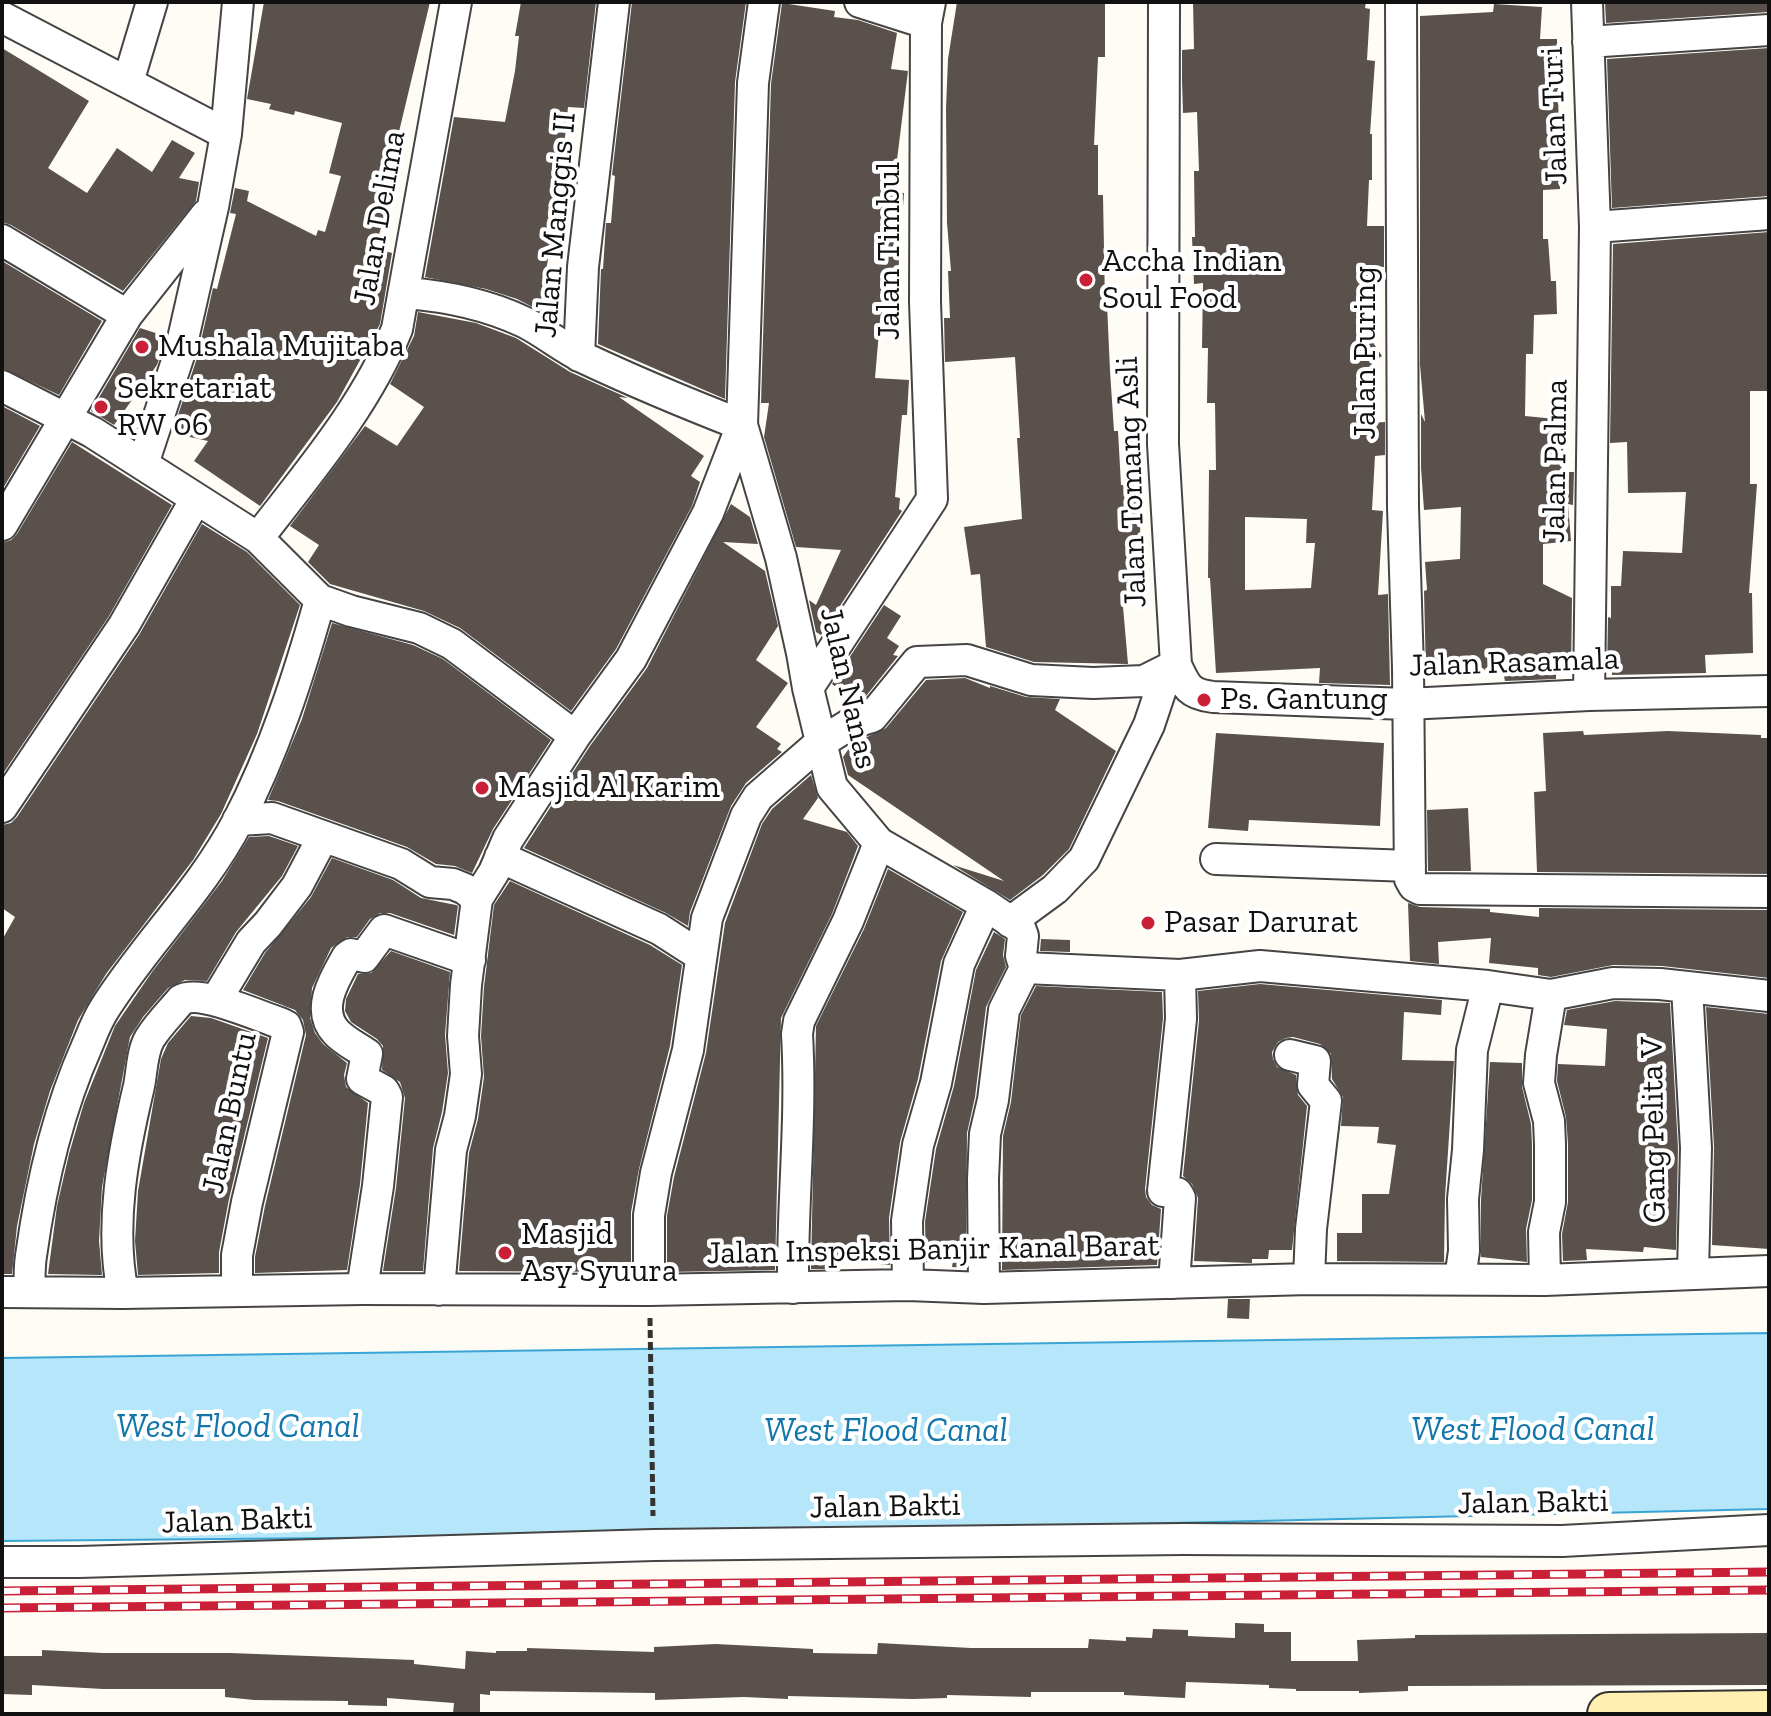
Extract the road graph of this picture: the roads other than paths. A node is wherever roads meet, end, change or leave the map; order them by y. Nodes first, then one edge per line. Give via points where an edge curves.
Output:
1 (152, 2) edge
2 (238, 2) edge
3 (456, 2) edge
4 (614, 2) edge
5 (764, 2) edge
6 (860, 2) edge
7 (1164, 2) edge
8 (1401, 2) edge
9 (1587, 2) edge
10 (928, 12) edge
11 (2, 17) edge
12 (1769, 30) edge
13 (1588, 42) junction
14 (128, 82) junction
15 (226, 134) junction
16 (213, 207) junction
17 (1769, 214) edge
18 (1595, 227) junction
19 (2, 240) edge
20 (405, 293) junction
21 (127, 315) junction
22 (579, 356) junction
23 (2, 386) edge
24 (66, 418) junction
25 (742, 425) junction
26 (143, 464) junction
27 (196, 499) junction
28 (2, 525) edge
29 (258, 538) junction
30 (320, 600) junction
31 (1177, 668) junction
32 (808, 688) junction
33 (1769, 691) edge
34 (1589, 695) junction
35 (1407, 704) junction
36 (575, 736) junction
37 (820, 743) junction
38 (2, 807) edge
39 (238, 820) junction
40 (323, 837) junction
41 (879, 843) junction
42 (500, 857) junction
43 (1216, 859) dead end
44 (1410, 866) junction
45 (1769, 892) edge
46 (477, 899) junction
47 (998, 913) junction
48 (701, 956) junction
49 (470, 960) junction
50 (1025, 968) junction
51 (1180, 975) junction
52 (1488, 986) junction
53 (1687, 987) junction
54 (1551, 995) junction
55 (1769, 996) edge
56 (216, 1000) junction
57 (1290, 1055) dead end
58 (1769, 1253) edge
59 (1692, 1263) junction
60 (1769, 1271) edge
61 (1309, 1279) junction
62 (1460, 1279) junction
63 (1545, 1280) junction
64 (1174, 1283) junction
65 (908, 1285) junction
66 (793, 1288) junction
67 (984, 1288) junction
68 (362, 1289) junction
69 (439, 1290) junction
70 (237, 1291) junction
71 (16, 1292) edge
72 (123, 1293) junction
73 (650, 1304) junction
74 (1769, 1530) edge
75 (2, 1562) edge
76 (1769, 1712) edge
77 (1609, 1714) edge

1 - 14 street
2 - 15 street
3 - 20 street, Jalan Delima
4 - 22 street, Jalan Manggis II via 583,267
5 - 25 street, Jalan Nanas via 753,83
6 - 10 street
7 - 31 street, Jalan Tomang Asli via 1163,444
8 - 35 street, Jalan Puring
9 - 13 street, Jalan Turi
10 - 32 street, Jalan Timbul via 925,302 932,499
11 - 14 street
12 - 13 street
13 - 18 street, Jalan Turi
14 - 15 street
15 - 16 street
16 - 21 street
16 - 26 street via 180,352
17 - 18 street
18 - 34 street, Jalan Palma
19 - 21 street
20 - 22 street via 474,303 525,322
20 - 29 street, Jalan Delima via 397,329 374,379
21 - 24 street
22 - 25 street, Jalan Manggis II
23 - 24 street
24 - 26 street
24 - 28 street
25 - 32 street, Jalan Nanas via 781,558
25 - 36 street via 708,513 631,659
26 - 27 street
27 - 29 street
27 - 38 street via 124,625
29 - 30 street
30 - 36 street via 419,628 452,644
30 - 39 street via 285,711
31 - 35 street, Jalan Rasamala via 1196,695
31 - 37 street via 1144,681 1093,683 1031,680 967,660 917,662 872,717
31 - 47 street via 1162,686 1149,725 1084,859 1055,889
32 - 37 street, Jalan Nanas
33 - 34 street, Jalan Rasamala
34 - 35 street, Jalan Rasamala
35 - 44 street, Jalan Puring
36 - 42 street
37 - 41 street, Jalan Nanas via 832,787
37 - 48 street via 758,797 746,816 707,918
39 - 40 street via 272,818
39 - 71 street via 202,882 103,1010 63,1105 30,1259
40 - 46 street via 401,864 430,882 453,884
40 - 56 street via 297,886 251,942
41 - 47 street, Jalan Nanas
41 - 66 street via 799,1021
42 - 46 street
42 - 48 street via 659,929
43 - 44 street
44 - 45 street via 1410,879 1420,889
46 - 49 street
47 - 50 street via 1022,932
47 - 65 street via 959,964 918,1145 907,1221
48 - 73 street via 688,1050 649,1215
49 - 68 street via 384,930 364,957 349,955 328,990 328,1015 335,1032 367,1054 362,1079 387,1097
49 - 69 street via 463,1036 466,1074 451,1150
50 - 51 street
50 - 67 street via 1004,1010 985,1134
51 - 52 street via 1260,966
51 - 64 street via 1181,1019 1163,1190 1180,1198
52 - 54 street
52 - 62 street via 1472,1050
53 - 54 street via 1613,983
53 - 55 street
53 - 59 street, Gang Pelita V via 1696,1148
54 - 63 street via 1539,1083 1550,1133
56 - 70 street, Jalan Buntu via 280,1023 288,1032 247,1202 237,1255
56 - 72 street via 185,998 148,1042 121,1187 117,1253
57 - 61 street via 1315,1061 1313,1085 1326,1101
58 - 59 street
59 - 60 street, Jalan Inspeksi Banjir Kanal Barat
59 - 63 street, Jalan Inspeksi Banjir Kanal Barat
61 - 62 street, Jalan Inspeksi Banjir Kanal Barat
61 - 64 street, Jalan Inspeksi Banjir Kanal Barat
62 - 63 street, Jalan Inspeksi Banjir Kanal Barat
64 - 67 street, Jalan Inspeksi Banjir Kanal Barat
65 - 66 street, Jalan Inspeksi Banjir Kanal Barat
65 - 67 street, Jalan Inspeksi Banjir Kanal Barat
66 - 73 street, Jalan Inspeksi Banjir Kanal Barat
68 - 69 street, Jalan Inspeksi Banjir Kanal Barat
68 - 70 street, Jalan Inspeksi Banjir Kanal Barat
69 - 73 street, Jalan Inspeksi Banjir Kanal Barat
70 - 72 street, Jalan Inspeksi Banjir Kanal Barat
71 - 72 street, Jalan Inspeksi Banjir Kanal Barat
74 - 75 street, Jalan Bakti via 1562,1541 654,1545
76 - 77 street

